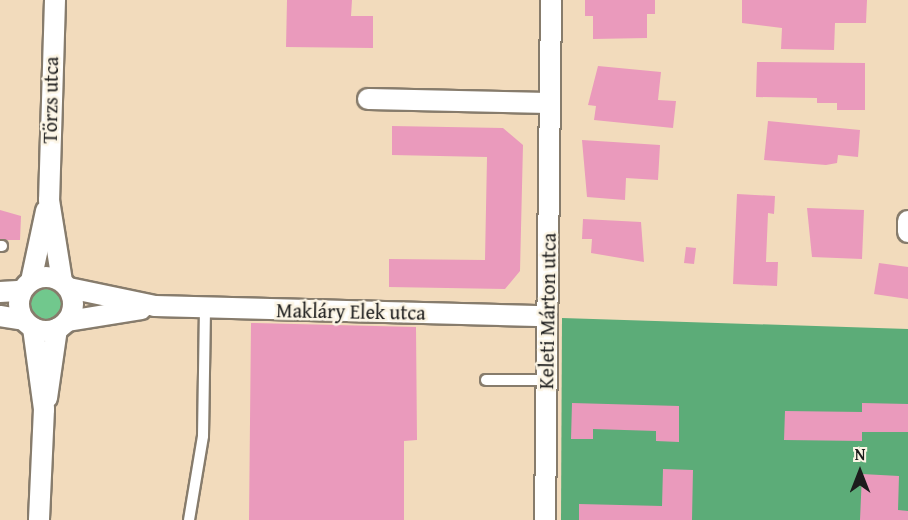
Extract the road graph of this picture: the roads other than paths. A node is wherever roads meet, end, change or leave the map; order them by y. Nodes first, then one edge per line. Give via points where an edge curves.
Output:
1 (55, 0) edge
2 (551, 0) edge
3 (368, 99) dead end
4 (549, 103) junction
5 (49, 200) junction
6 (908, 222) edge
7 (908, 232) edge
8 (65, 285) junction
9 (26, 286) junction
10 (0, 292) edge
11 (155, 306) junction
12 (204, 308) junction
13 (0, 316) edge
14 (546, 316) junction
15 (28, 324) junction
16 (63, 325) junction
17 (486, 380) dead end
18 (546, 380) junction
19 (44, 409) junction
20 (44, 473) junction
21 (39, 520) edge
22 (49, 520) edge
23 (189, 520) edge
24 (545, 520) edge

1 - 5 street, Törzs utca
2 - 4 street, Keleti Márton utca
3 - 4 street
4 - 14 street, Keleti Márton utca
5 - 8 street, Törzs utca
5 - 9 street, Törzs utca
6 - 7 street
8 - 9 street via 43,277
8 - 11 street, Makláry Elek utca
8 - 16 street via 74,308
9 - 10 street
9 - 15 street
11 - 12 street, Makláry Elek utca
11 - 16 street, Makláry Elek utca
12 - 14 street, Makláry Elek utca
12 - 23 lane via 203,436
13 - 15 street
14 - 18 street, Keleti Márton utca
15 - 16 street
15 - 19 street
16 - 19 street
17 - 18 lane
18 - 24 street, Keleti Márton utca
19 - 20 street
20 - 21 street
20 - 22 street

